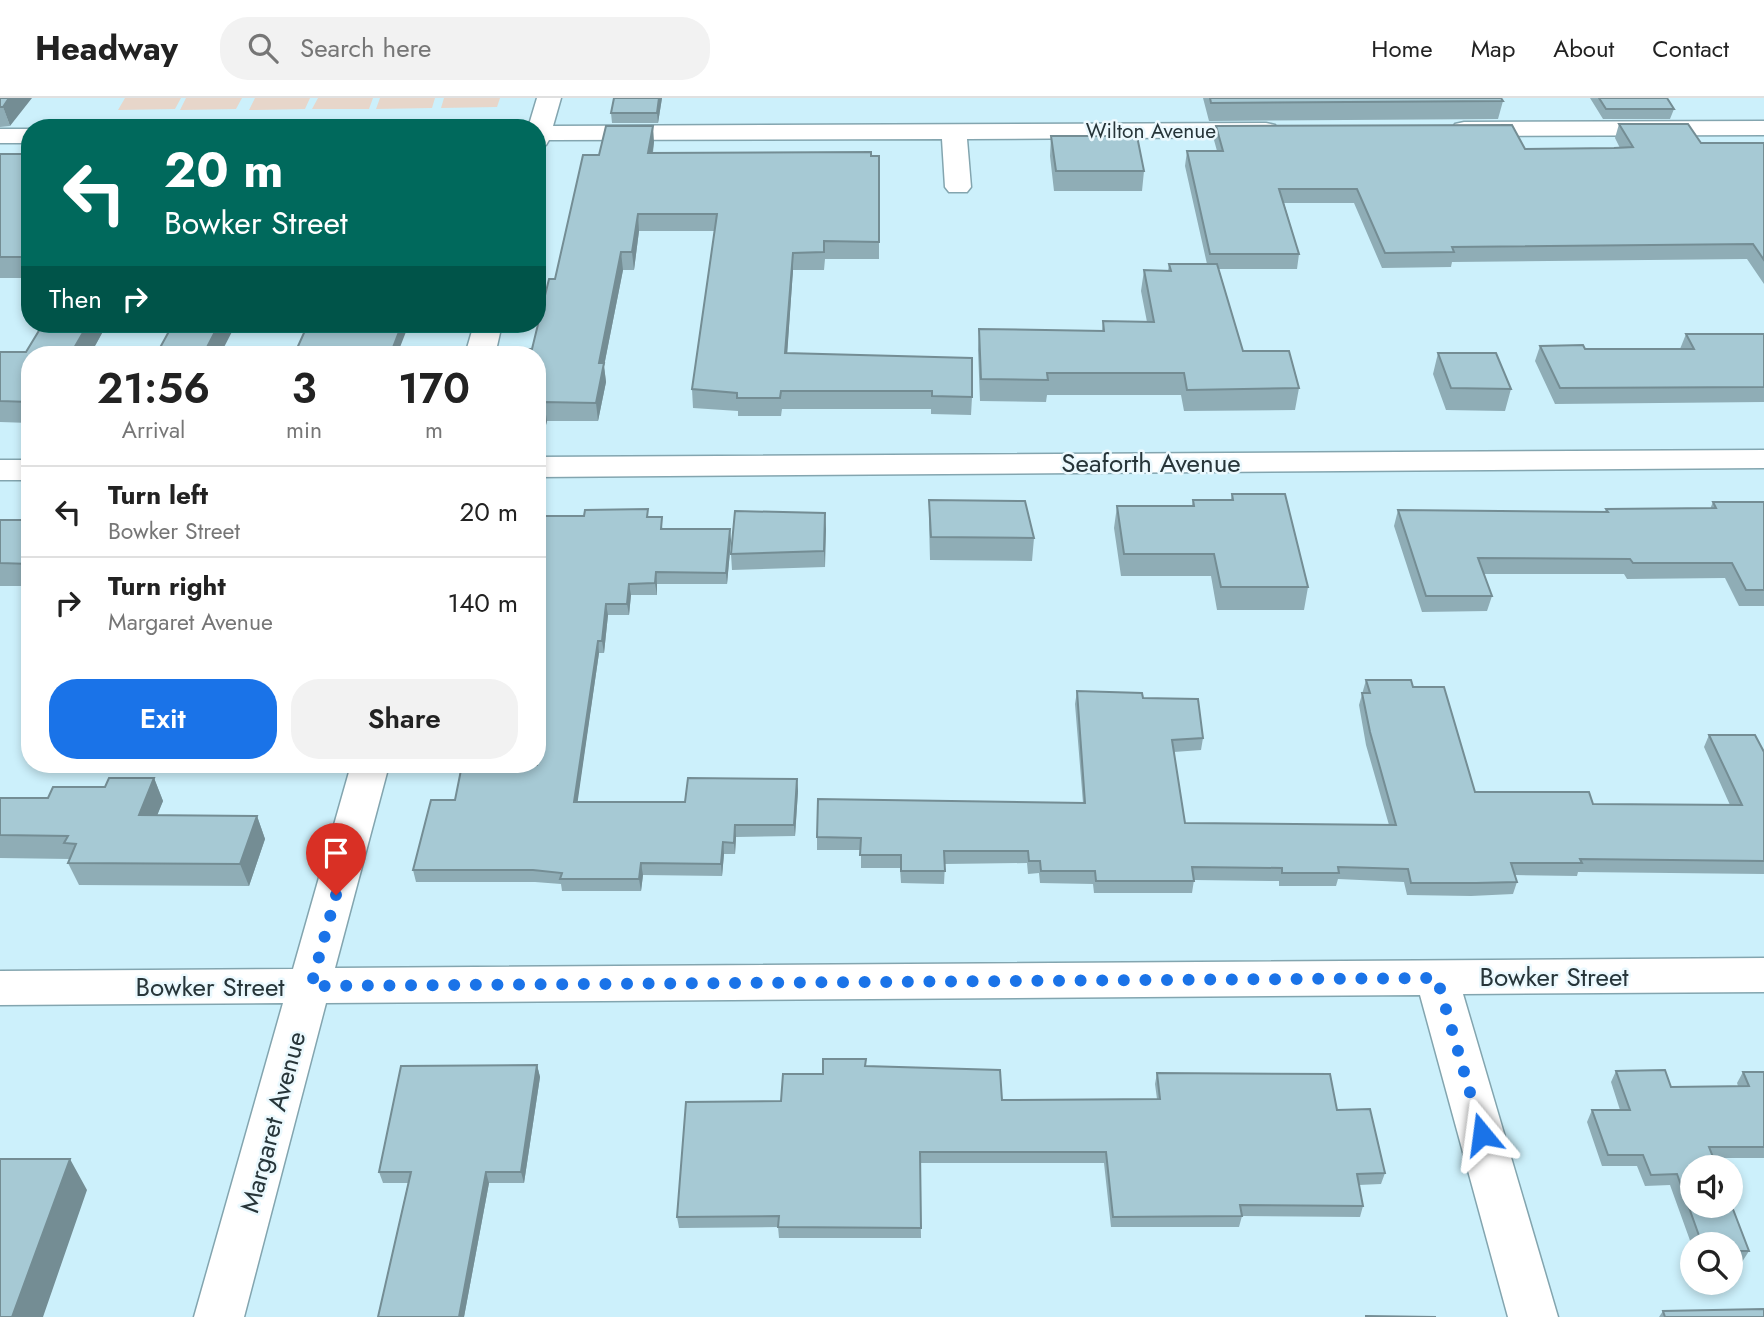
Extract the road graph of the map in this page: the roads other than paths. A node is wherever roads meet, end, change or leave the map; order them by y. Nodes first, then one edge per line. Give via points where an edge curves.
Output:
1 (548, 98) edge
2 (542, 119) edge
3 (1764, 128) edge
4 (1289, 130) edge
5 (1443, 130) edge
6 (954, 132) junction
7 (0, 136) edge
8 (21, 136) edge
9 (546, 136) edge
10 (958, 187) dead end
11 (1764, 459) edge
12 (546, 467) edge
13 (0, 470) edge
14 (21, 470) edge
15 (368, 773) edge
16 (1764, 975) edge
17 (1437, 978) junction
18 (311, 986) junction
19 (0, 988) edge
20 (219, 1317) edge
21 (1533, 1317) edge

1 - 2 street
3 - 5 street
4 - 6 street, Wilton Avenue
6 - 9 street, Wilton Avenue
6 - 10 street
7 - 8 street
11 - 12 street, Seaforth Avenue
13 - 14 street
15 - 18 street, Margaret Avenue
16 - 17 street, Bowker Street
17 - 18 street, Bowker Street
17 - 21 street
18 - 19 street, Bowker Street
18 - 20 street, Margaret Avenue

